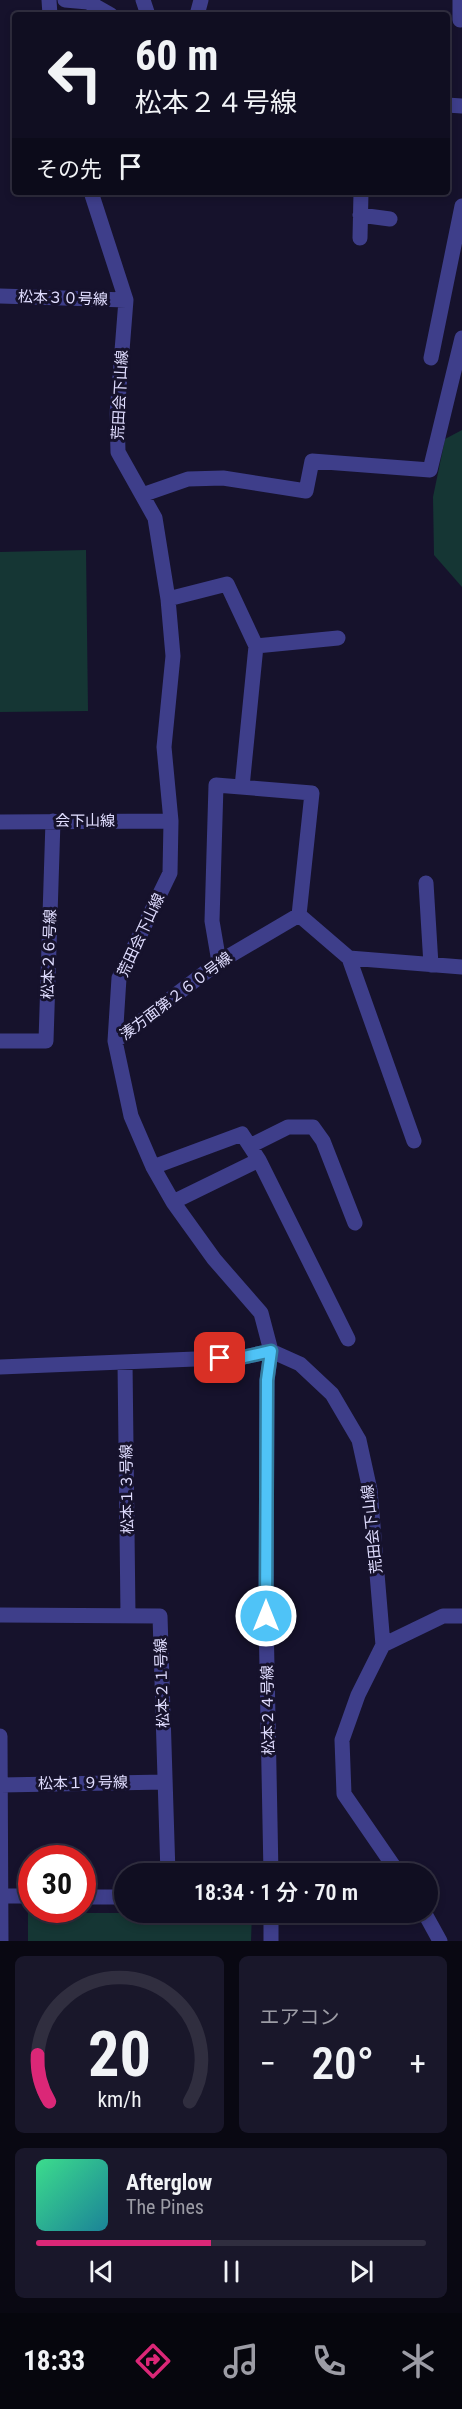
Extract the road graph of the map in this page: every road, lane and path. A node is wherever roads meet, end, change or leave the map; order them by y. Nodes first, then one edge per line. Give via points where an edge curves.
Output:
1 (65, 0) edge
2 (460, 0) edge
3 (106, 12) edge
4 (460, 20) dead end
5 (92, 195) edge
6 (361, 195) edge
7 (462, 206) edge
8 (360, 214) junction
9 (390, 219) dead end
10 (360, 238) dead end
11 (0, 296) edge
12 (126, 300) junction
13 (462, 338) edge
14 (431, 358) dead end
15 (142, 495) junction
16 (168, 599) junction
17 (338, 638) dead end
18 (256, 646) junction
19 (242, 787) junction
20 (171, 821) junction
21 (0, 822) edge
22 (53, 822) junction
23 (426, 883) dead end
24 (299, 915) junction
25 (349, 958) junction
26 (219, 962) junction
27 (431, 965) junction
28 (462, 967) edge
29 (0, 1041) edge
30 (115, 1041) junction
31 (414, 1141) dead end
32 (252, 1145) junction
33 (260, 1160) junction
34 (153, 1167) junction
35 (173, 1202) junction
36 (355, 1223) dead end
37 (348, 1339) dead end
38 (271, 1351) junction
39 (125, 1362) junction
40 (0, 1367) edge
41 (0, 1615) edge
42 (128, 1615) junction
43 (462, 1616) edge
44 (383, 1645) junction
45 (0, 1736) edge
46 (165, 1782) junction
47 (1, 1785) edge
48 (168, 1863) edge
49 (271, 1863) edge
50 (392, 1863) edge
51 (1, 1896) edge
52 (18, 1896) edge
53 (96, 1897) edge
54 (114, 1897) edge
55 (271, 1923) edge
56 (430, 1923) edge
57 (2, 1941) edge
58 (271, 1941) edge
59 (440, 1941) edge

1 - 3 street via 88,2
2 - 4 street
5 - 12 street, 荒田会下山線
6 - 8 street
7 - 14 street
8 - 9 street
8 - 10 street
11 - 12 street, 松本３０号線
12 - 15 street, 荒田会下山線 via 118,452
13 - 15 street via 430,470 312,461 306,491 223,478 188,479
15 - 16 street, 荒田会下山線 via 155,518
16 - 18 street via 227,584
16 - 20 street, 荒田会下山線 via 173,656 164,747
17 - 18 street
18 - 19 street
19 - 24 street via 312,793
19 - 26 street via 216,785 212,921
20 - 22 street, 会下山線
20 - 30 street, 荒田会下山線 via 170,873 119,978
21 - 22 street, 会下山線
22 - 29 street, 松本２６号線 via 46,1041
23 - 27 street
24 - 25 street
24 - 26 street, 湊方面第２６０号線
25 - 27 street
25 - 31 street
26 - 30 street, 湊方面第２６０号線
27 - 28 street
30 - 34 street, 荒田会下山線 via 131,1116
32 - 33 street
32 - 34 street via 242,1134
32 - 36 street via 288,1127 313,1126 323,1141
33 - 35 street
33 - 37 street
34 - 35 street, 荒田会下山線
35 - 38 street, 荒田会下山線 via 214,1259 261,1313
38 - 39 street via 244,1357
38 - 44 street, 荒田会下山線 via 300,1364 332,1394 359,1440 370,1490
38 - 49 street, 松本２４号線 via 267,1380 266,1616
39 - 40 street
39 - 42 street, 松本１３号線
41 - 42 street, 松本２１号線
42 - 46 street, 松本２１号線 via 160,1616
43 - 44 street via 444,1616
44 - 50 street via 358,1695 342,1740 345,1794
45 - 47 street
46 - 47 street, 松本１９号線
46 - 48 street, 松本２１号線
47 - 51 street
51 - 52 street
51 - 57 street
53 - 54 street
55 - 58 street
56 - 59 street

